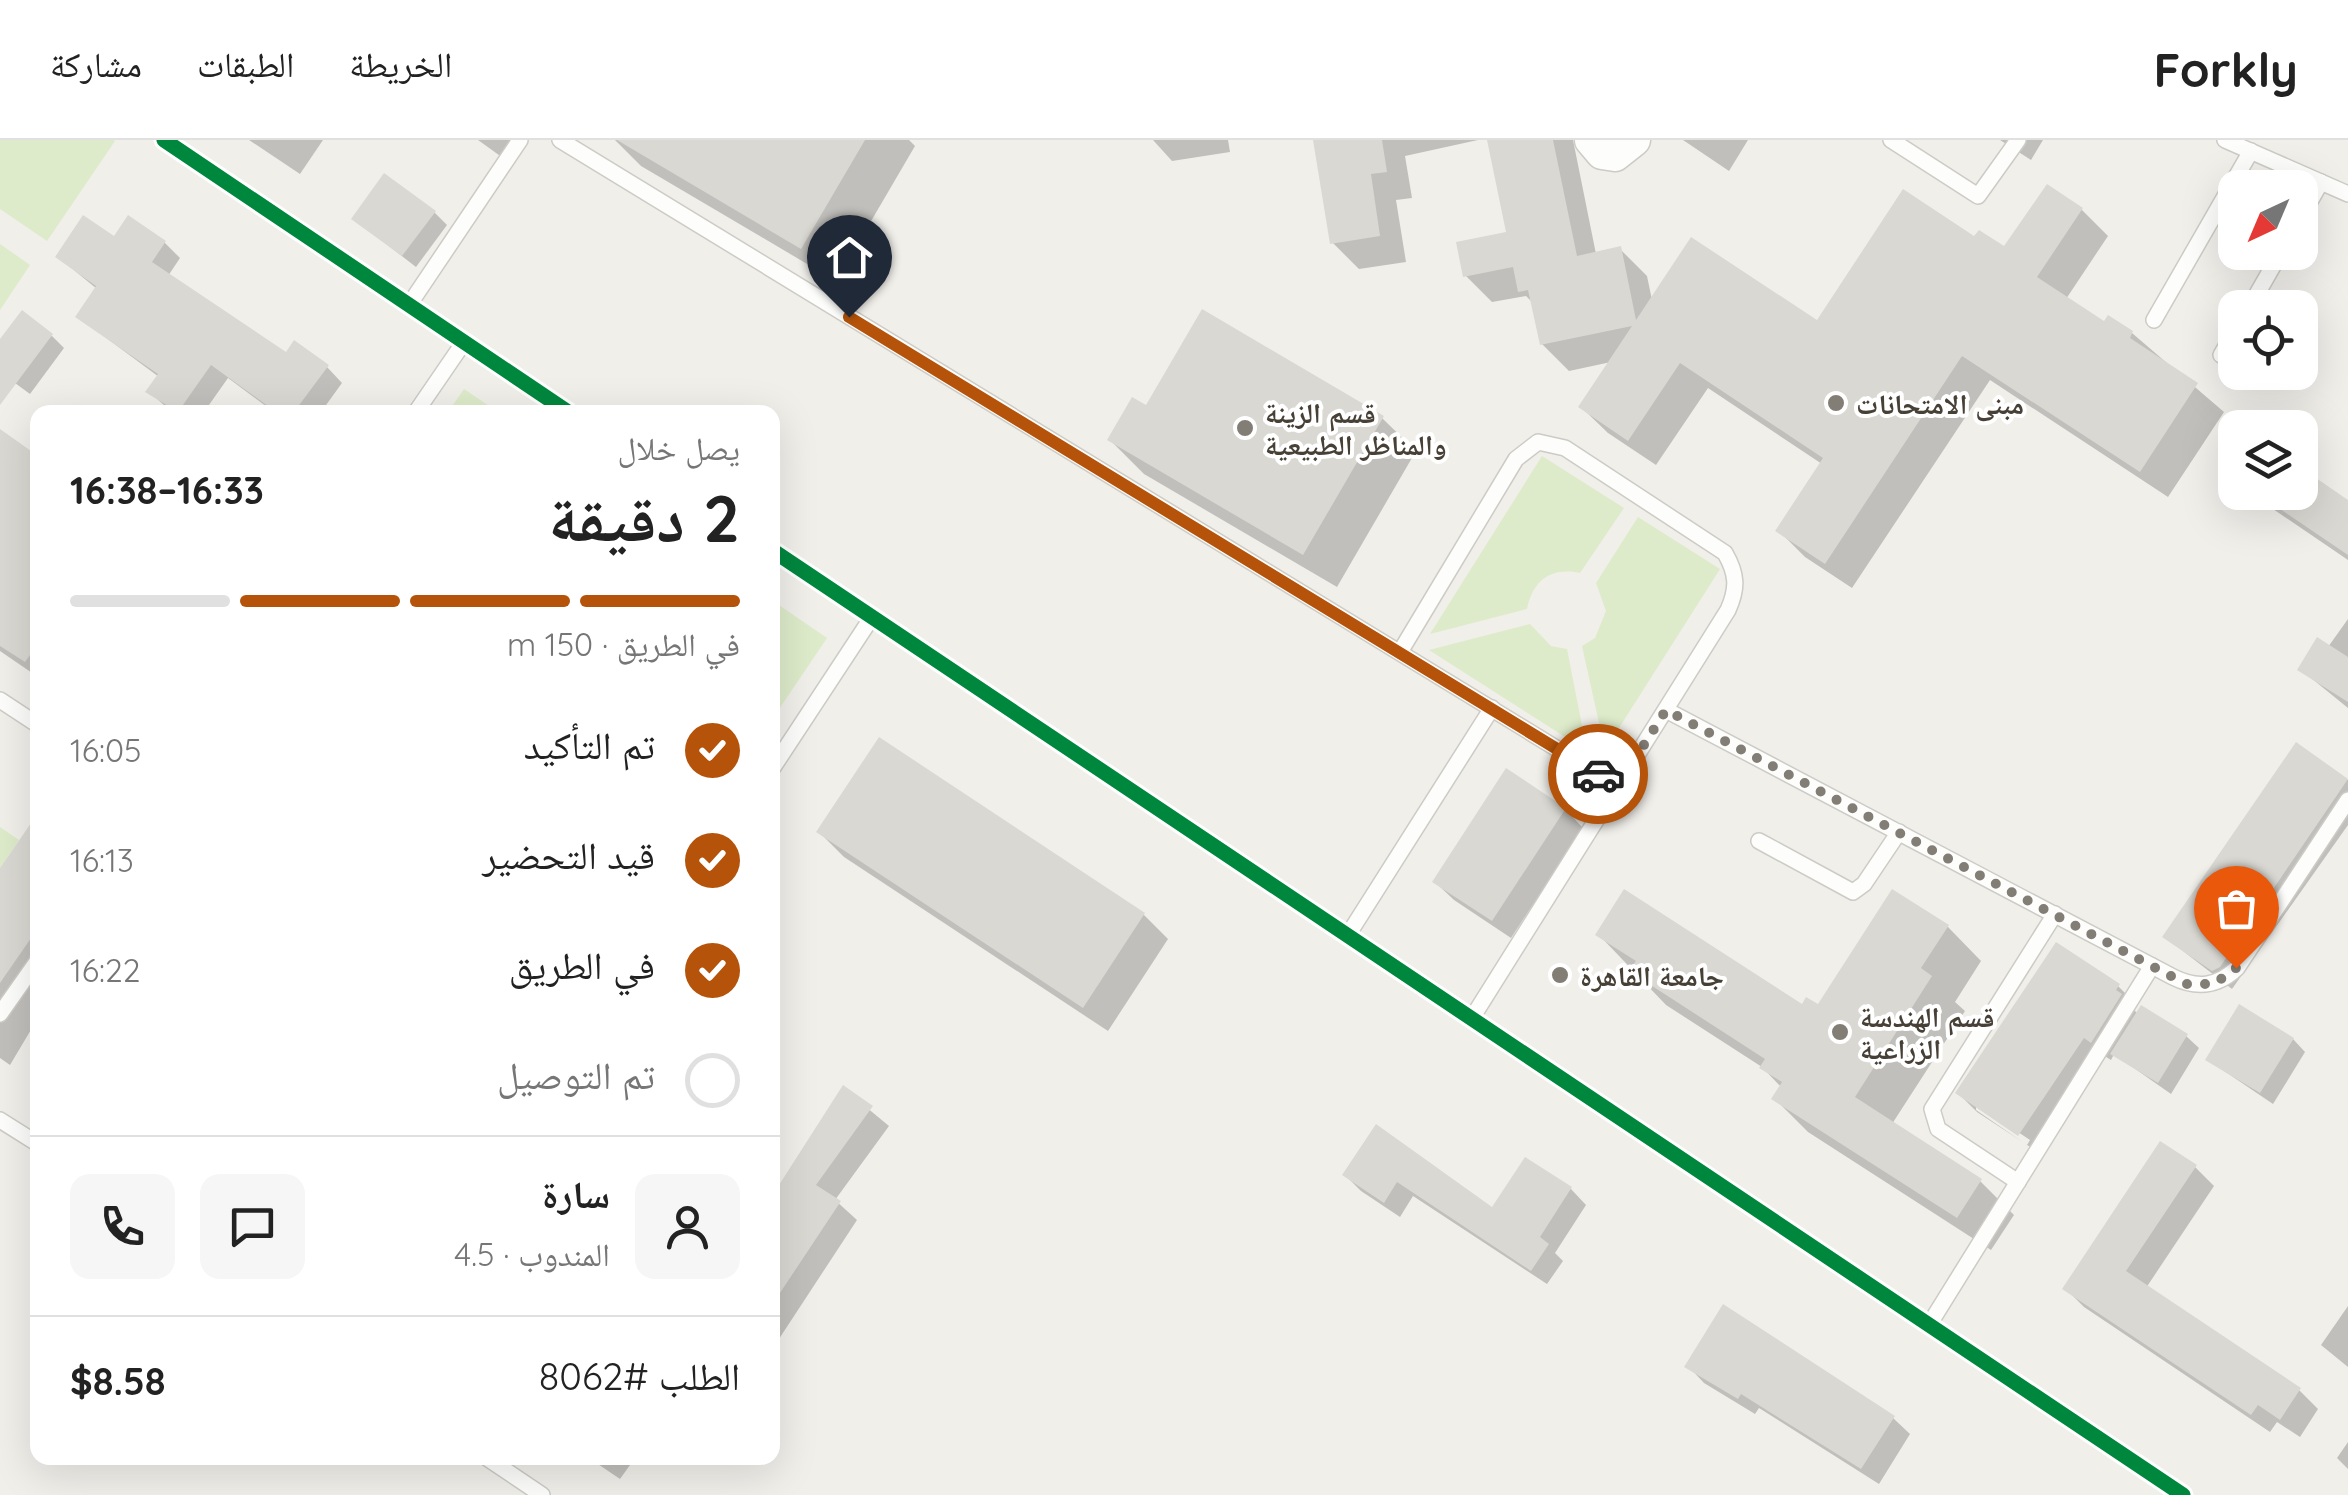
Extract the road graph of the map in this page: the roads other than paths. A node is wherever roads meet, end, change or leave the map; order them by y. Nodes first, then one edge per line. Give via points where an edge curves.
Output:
1 (164, 140) edge
2 (520, 140) edge
3 (560, 140) edge
4 (1591, 140) edge
5 (1634, 140) edge
6 (1891, 140) edge
7 (2018, 140) edge
8 (2225, 140) edge
9 (2251, 151) junction
10 (2322, 182) junction
11 (2318, 189) edge
12 (2348, 194) edge
13 (409, 306) junction
14 (2154, 320) dead end
15 (464, 342) junction
16 (421, 405) edge
17 (558, 405) edge
18 (780, 555) edge
19 (872, 617) junction
20 (1400, 652) junction
21 (0, 700) edge
22 (1492, 708) junction
23 (1666, 710) junction
24 (30, 720) edge
25 (780, 758) edge
26 (1618, 786) junction
27 (2348, 800) edge
28 (1898, 832) junction
29 (1759, 841) dead end
30 (2055, 914) junction
31 (1348, 936) junction
32 (2152, 966) junction
33 (30, 971) edge
34 (0, 1014) edge
35 (1472, 1018) junction
36 (0, 1120) edge
37 (30, 1139) edge
38 (2018, 1182) junction
39 (1929, 1325) junction
40 (498, 1465) edge
41 (542, 1495) edge
42 (2182, 1495) edge

1 - 13 lane
2 - 13 lane
3 - 20 lane
4 - 5 street via 1615,155
6 - 7 lane via 1978,196
8 - 9 lane
9 - 10 lane
9 - 14 lane
10 - 11 lane
10 - 12 lane
13 - 15 lane
15 - 16 lane
15 - 17 lane
18 - 19 lane
19 - 25 lane
19 - 31 lane
20 - 22 lane
20 - 23 lane via 1516,459 1538,442 1552,442 1725,554 1735,571 1728,610
21 - 24 lane
22 - 26 lane
22 - 31 lane
23 - 26 lane
23 - 28 lane
26 - 35 lane
27 - 32 lane via 2226,977 2186,984
28 - 29 lane via 1853,892
28 - 30 lane
30 - 32 lane
30 - 38 lane via 1932,1110 1938,1129
31 - 35 lane
32 - 38 lane
33 - 34 lane
35 - 39 lane
36 - 37 lane
38 - 39 lane
39 - 42 lane
40 - 41 lane

